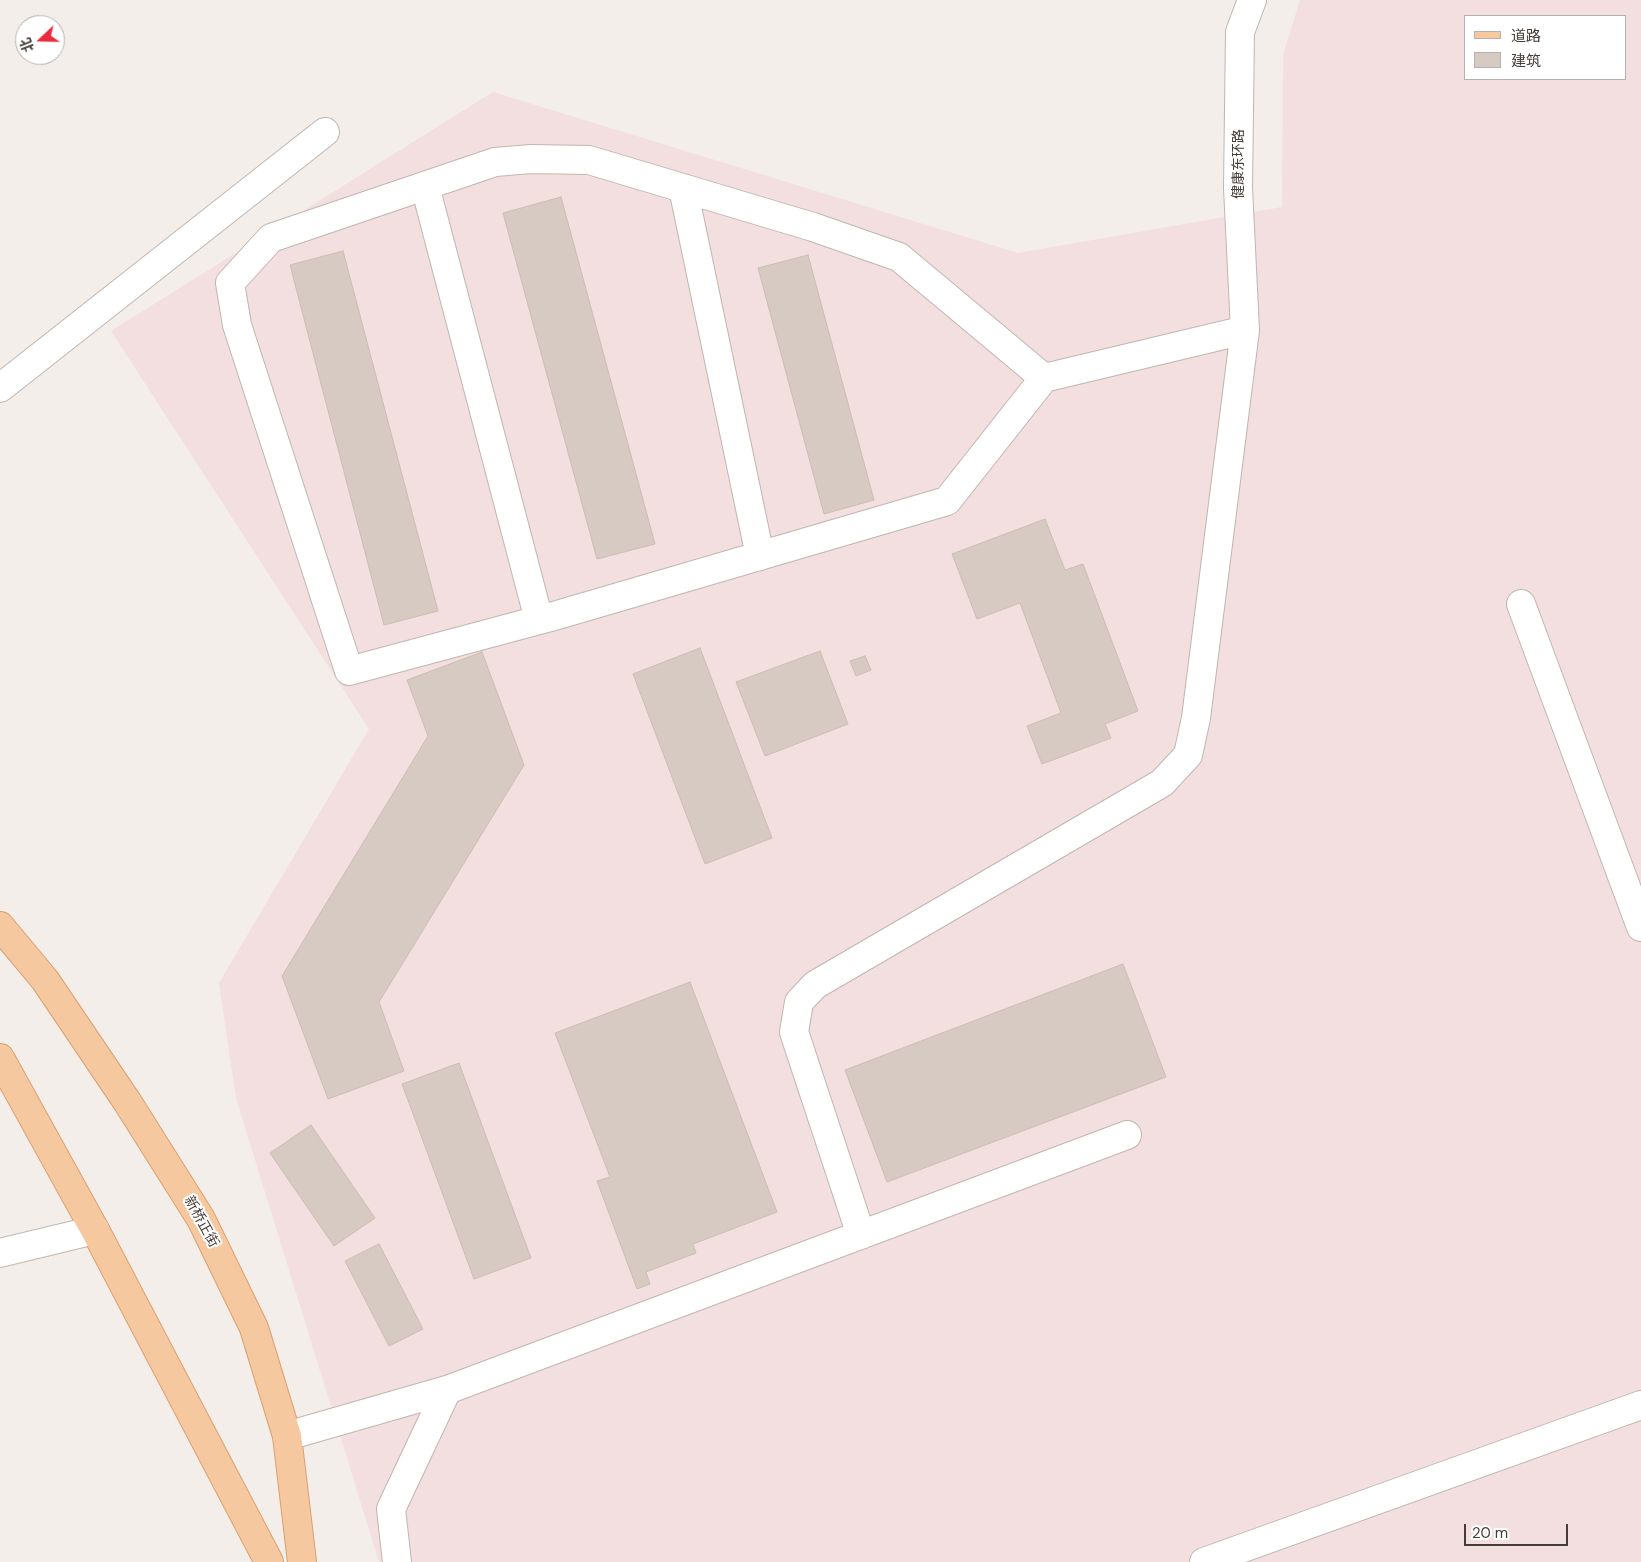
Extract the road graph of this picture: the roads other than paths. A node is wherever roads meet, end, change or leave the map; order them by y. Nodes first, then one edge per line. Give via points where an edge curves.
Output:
1 (1252, 0) edge
2 (325, 132) dead end
3 (425, 186) junction
4 (683, 188) junction
5 (1246, 330) junction
6 (1044, 378) junction
7 (0, 388) edge
8 (760, 556) junction
9 (1521, 604) dead end
10 (539, 620) junction
11 (0, 926) edge
12 (1641, 927) edge
13 (0, 1058) edge
14 (1127, 1135) dead end
15 (95, 1230) junction
16 (861, 1235) junction
17 (0, 1253) edge
18 (447, 1390) junction
19 (1641, 1406) edge
20 (287, 1436) junction
21 (269, 1562) edge
22 (302, 1562) edge
23 (397, 1562) edge
24 (1204, 1562) edge

1 - 5 street, 健康东环路 via 1240,32 1238,188
2 - 7 street
3 - 4 street via 495,162 532,159 589,160
3 - 10 street
3 - 10 street via 271,238 230,283 238,325 349,671
4 - 6 street via 899,257
4 - 8 street
5 - 6 street
5 - 16 street, 健康东环路 via 1196,718 1188,755 1162,783 815,985 799,1002 794,1032
6 - 8 street via 947,501
8 - 10 street
9 - 12 street
11 - 20 main road, 新桥正街 via 45,980 201,1219 254,1328
13 - 15 main road
14 - 16 street
15 - 17 street
15 - 21 main road
16 - 18 street
18 - 20 street
18 - 23 street via 391,1509
19 - 24 street
20 - 22 main road, 新桥正街

